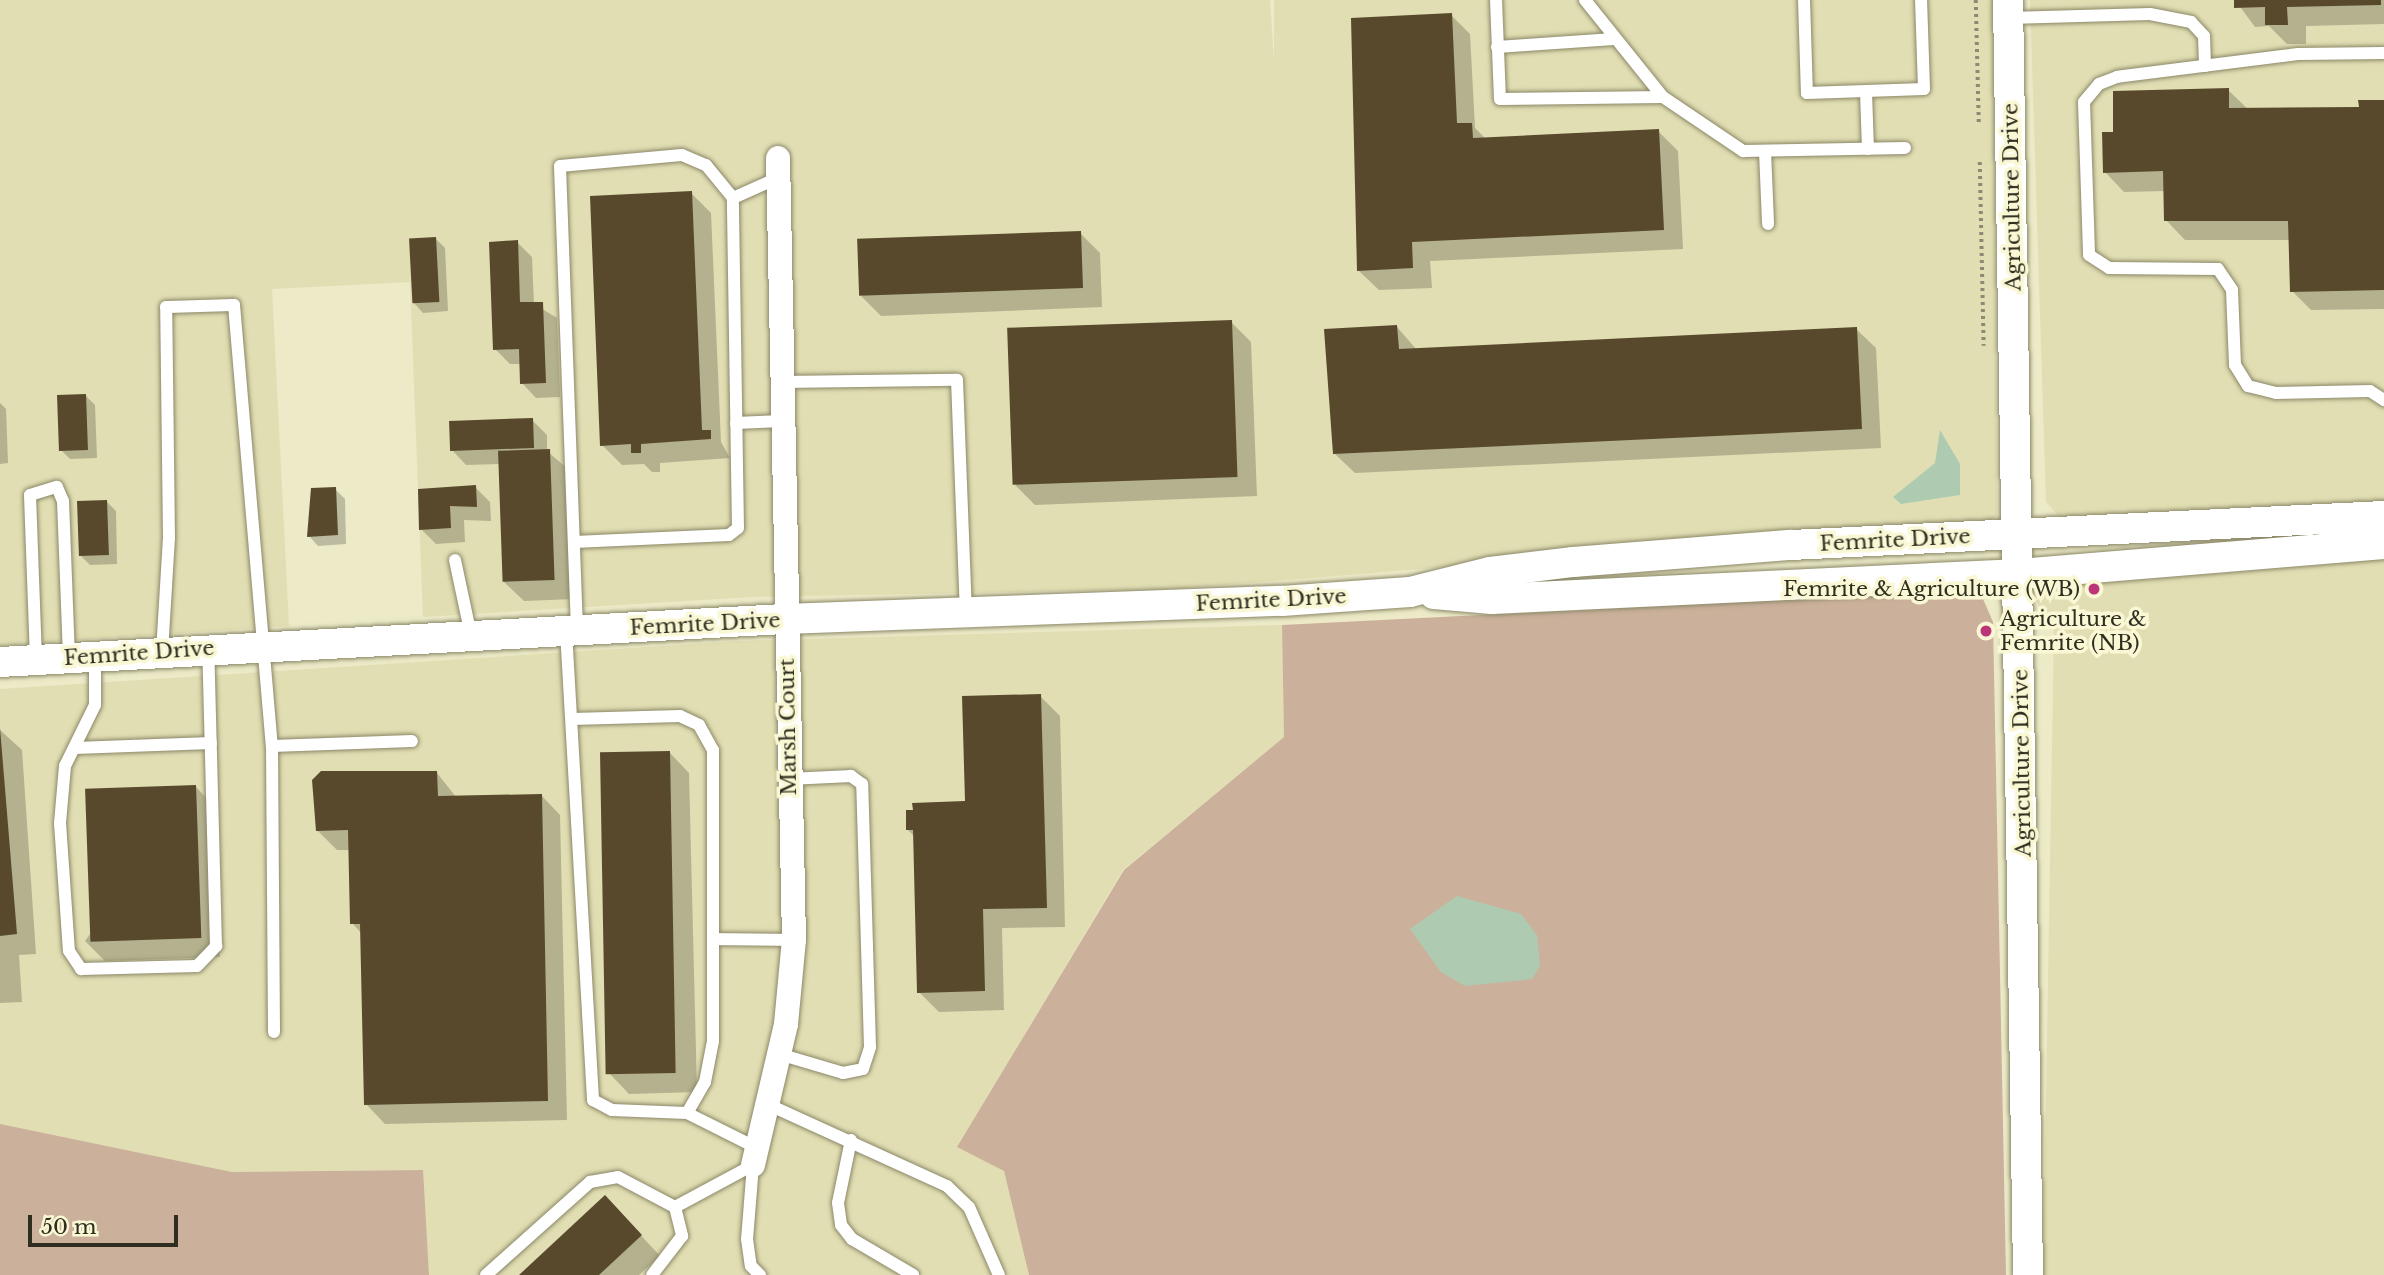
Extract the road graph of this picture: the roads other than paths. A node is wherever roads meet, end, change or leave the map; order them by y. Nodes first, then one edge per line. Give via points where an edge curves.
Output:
1 (1496, 0) edge
2 (1585, 0) edge
3 (1804, 0) edge
4 (1921, 0) edge
5 (2008, 9) edge
6 (1614, 39) junction
7 (1497, 47) junction
8 (2384, 53) edge
9 (2205, 66) junction
10 (1866, 92) junction
11 (1662, 97) junction
12 (1905, 148) dead end
13 (1868, 149) junction
14 (1765, 150) junction
15 (778, 168) joint
16 (733, 198) junction
17 (1768, 224) dead end
18 (781, 383) junction
19 (2384, 400) edge
20 (781, 421) junction
21 (736, 423) junction
22 (2384, 516) edge
23 (2019, 534) junction
24 (574, 542) junction
25 (2384, 544) edge
26 (455, 560) dead end
27 (2020, 574) junction
28 (1410, 592) junction
29 (966, 613) junction
30 (785, 619) junction
31 (572, 631) junction
32 (472, 635) junction
33 (264, 646) junction
34 (208, 649) junction
35 (162, 652) junction
36 (82, 657) junction
37 (36, 660) junction
38 (0, 662) edge
39 (572, 719) junction
40 (412, 741) dead end
41 (211, 743) junction
42 (272, 746) junction
43 (75, 748) junction
44 (789, 779) junction
45 (713, 939) junction
46 (794, 940) junction
47 (274, 1032) dead end
48 (779, 1054) junction
49 (767, 1104) junction
50 (687, 1113) junction
51 (851, 1140) junction
52 (755, 1156) junction
53 (675, 1207) junction
54 (486, 1275) edge
55 (652, 1275) edge
56 (760, 1275) edge
57 (913, 1275) edge
58 (999, 1275) edge
59 (2028, 1275) edge

1 - 7 lane
2 - 6 lane
3 - 10 lane via 1807,93
4 - 10 lane via 1924,89
5 - 9 lane via 2150,14 2191,22 2204,36
5 - 23 street, Agriculture Drive
6 - 7 lane
6 - 11 lane
7 - 11 lane via 1500,99
8 - 9 lane via 2298,54
9 - 19 lane via 2118,77 2099,84 2084,102 2089,255 2109,268 2218,269 2232,289 2235,365 2248,386 2276,393 2371,391
10 - 13 lane
11 - 14 lane via 1743,151
12 - 13 lane
13 - 14 lane
14 - 17 lane
15 - 16 lane
15 - 18 street, Marsh Court
16 - 21 lane
16 - 24 lane via 706,165 682,155 560,166
18 - 20 street, Marsh Court
18 - 29 lane via 957,380
20 - 21 lane
20 - 30 street, Marsh Court
21 - 24 lane via 740,517 729,535
22 - 23 street, Femrite Drive
23 - 27 street, Agriculture Drive
23 - 28 street, Femrite Drive via 1573,562 1490,572
24 - 31 lane
25 - 27 street, Femrite Drive
26 - 32 lane
27 - 28 street, Femrite Drive via 1492,599
27 - 59 street, Agriculture Drive
28 - 29 street, Femrite Drive
29 - 30 street, Femrite Drive
30 - 31 street, Femrite Drive
30 - 44 street, Marsh Court
31 - 32 street, Femrite Drive
31 - 39 lane
32 - 33 street, Femrite Drive
33 - 34 street, Femrite Drive
33 - 35 lane via 254,588 234,305 166,307 170,538
33 - 42 lane
34 - 35 street, Femrite Drive
34 - 41 lane
35 - 36 street, Femrite Drive
36 - 37 street, Femrite Drive
36 - 37 lane via 62,492 47,487 30,495
36 - 43 lane via 95,705
37 - 38 street, Femrite Drive
39 - 45 lane via 680,716 699,725 713,750
39 - 50 lane via 593,1100 612,1110
40 - 42 lane
41 - 43 lane
41 - 43 lane via 216,946 197,966 81,969 73,964 60,822 65,766
42 - 47 lane
44 - 46 street, Marsh Court
44 - 48 lane via 851,776 862,784 870,1046 863,1069 842,1073
45 - 46 lane
45 - 50 lane via 713,1041 705,1082
46 - 48 street, Marsh Court
48 - 49 street, Marsh Court
49 - 51 lane
49 - 52 street, Marsh Court
50 - 52 lane
51 - 57 lane via 838,1203 841,1225 852,1239
51 - 58 lane via 947,1186 969,1207
52 - 53 lane
52 - 56 lane via 747,1239 751,1266
53 - 54 lane via 618,1177 590,1182
53 - 55 lane via 682,1236

